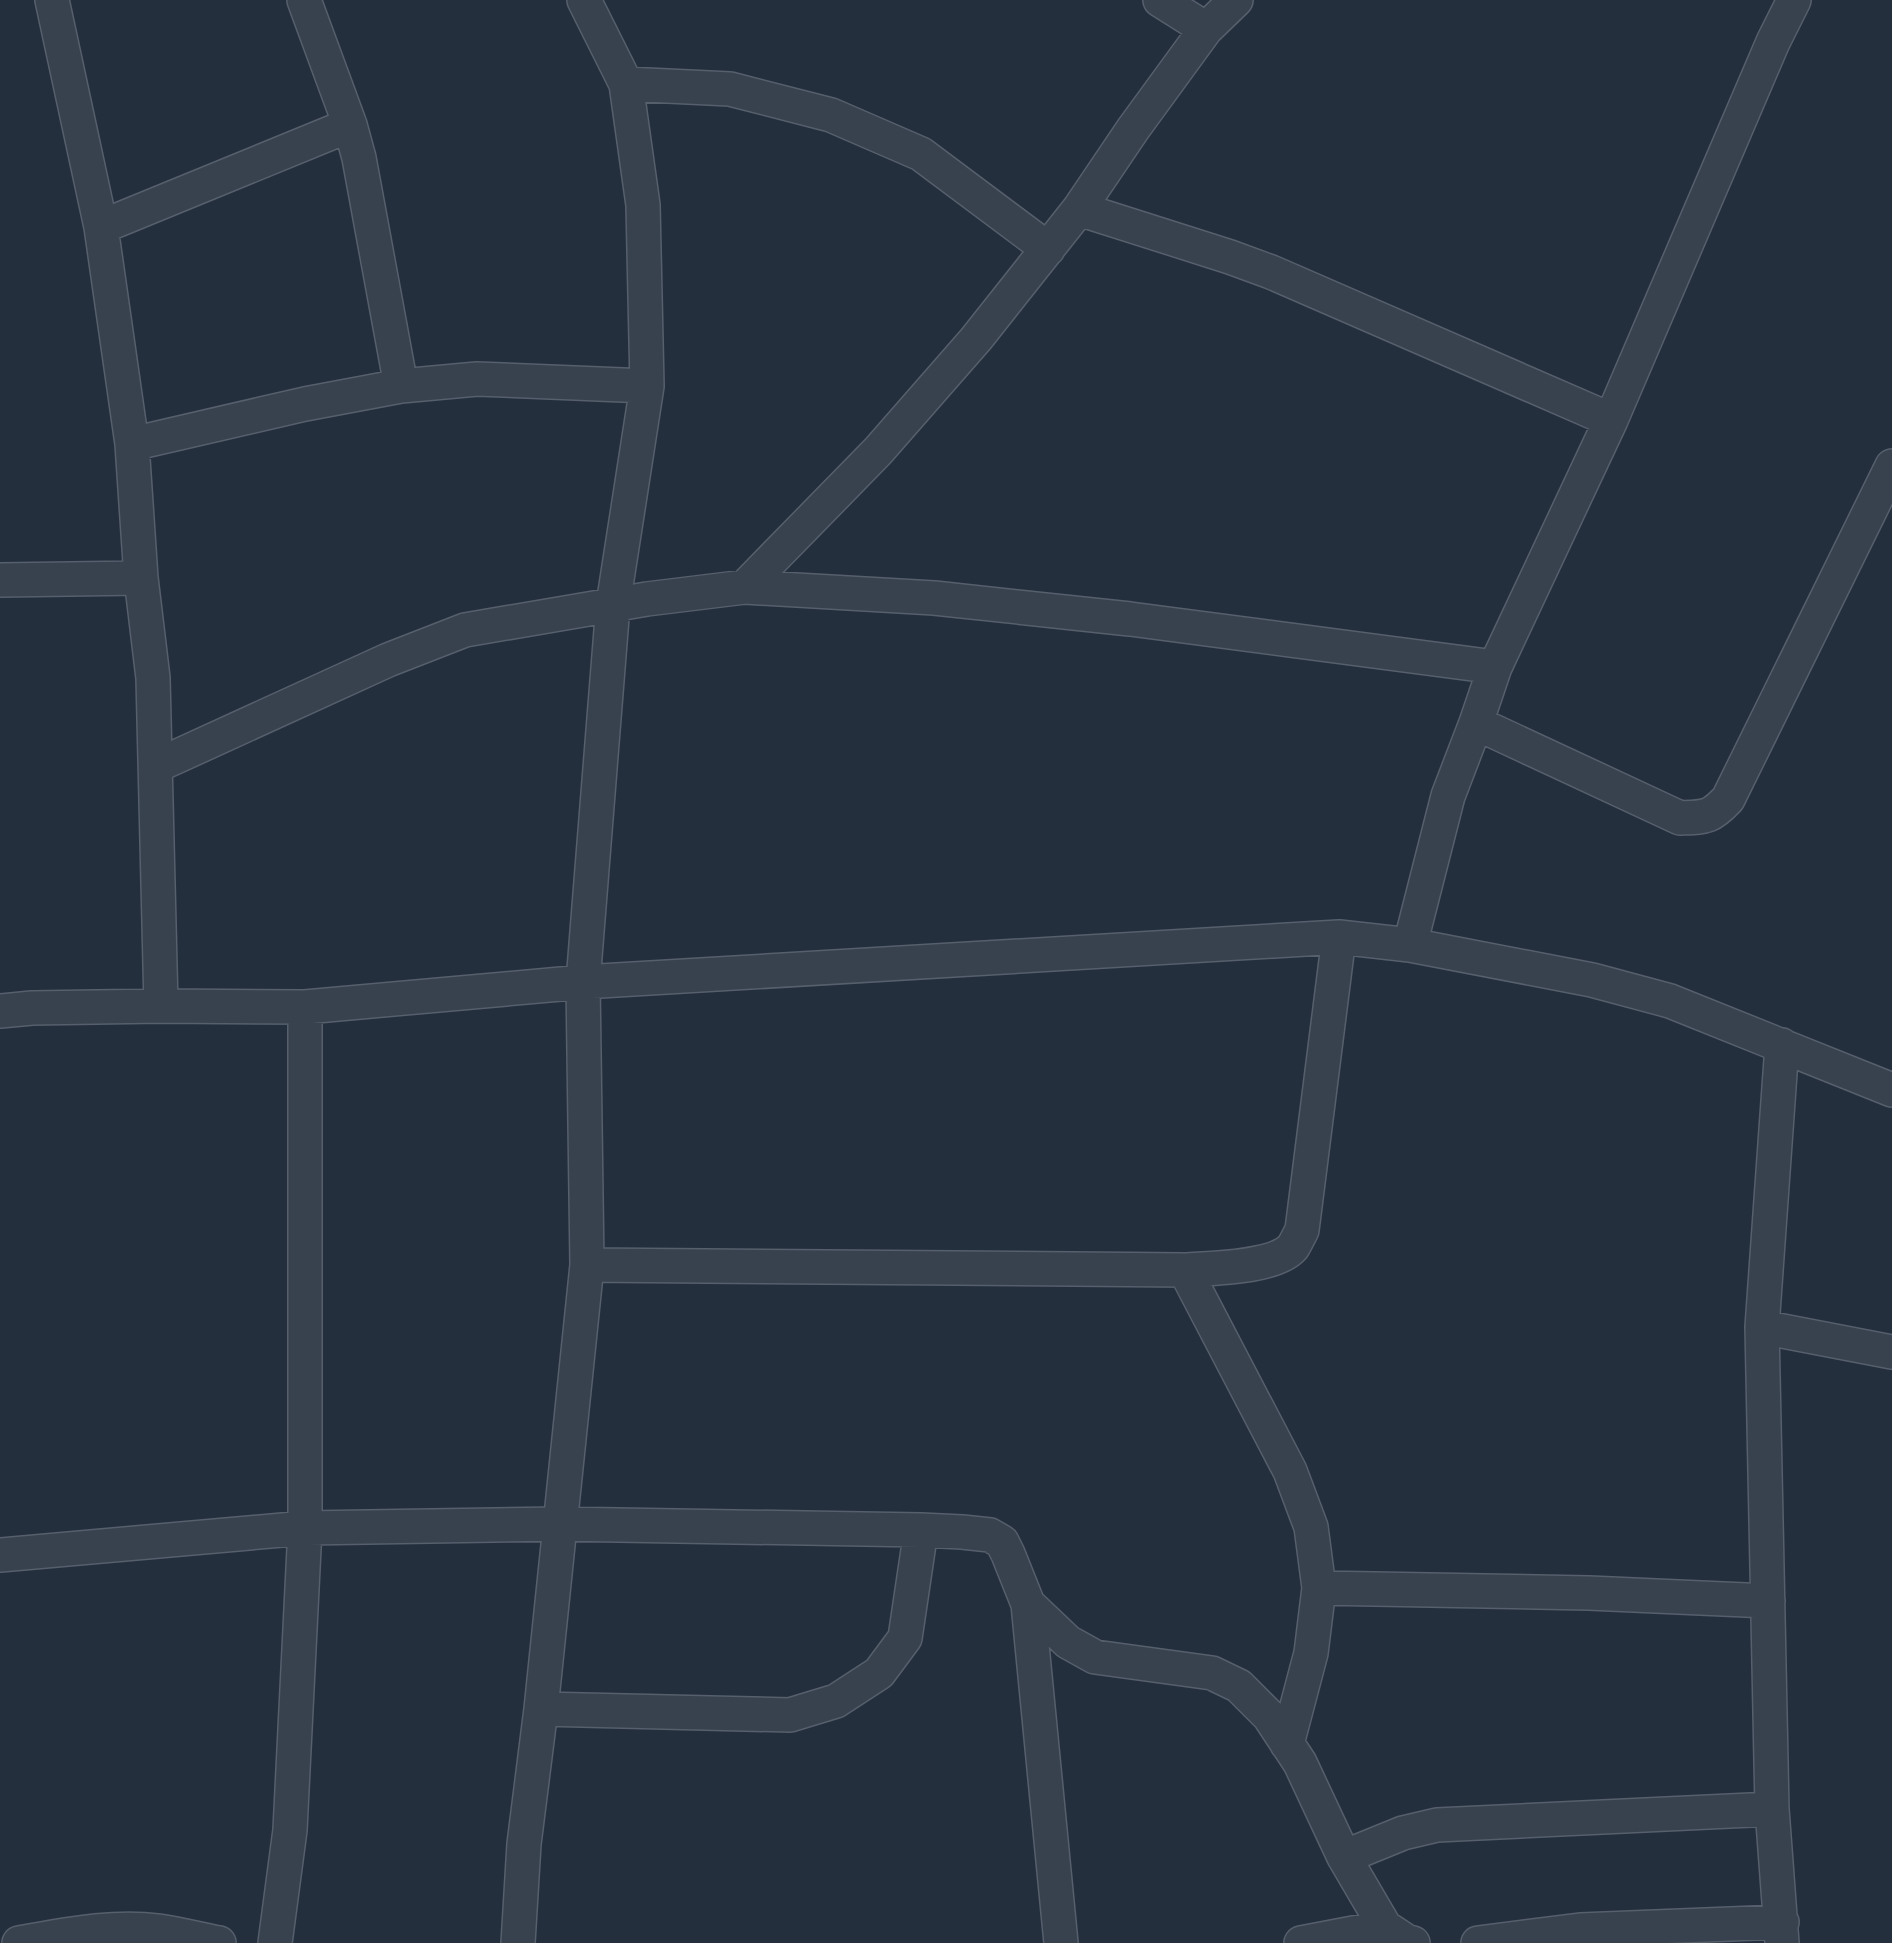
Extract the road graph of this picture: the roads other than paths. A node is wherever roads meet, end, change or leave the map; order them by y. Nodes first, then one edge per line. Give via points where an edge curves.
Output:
1 (52, 0) edge
2 (304, 0) edge
3 (584, 0) edge
4 (1161, 0) edge
5 (1236, 0) edge
6 (1794, 0) edge
7 (1206, 28) junction
8 (626, 84) junction
9 (350, 125) junction
10 (1080, 209) junction
11 (101, 227) junction
12 (1048, 249) junction
13 (401, 386) junction
14 (646, 386) junction
15 (1611, 420) junction
16 (132, 444) junction
17 (1892, 466) edge
18 (141, 578) junction
19 (0, 580) edge
20 (745, 587) junction
21 (613, 605) junction
22 (1495, 667) junction
23 (1476, 723) junction
24 (156, 766) junction
25 (1339, 937) junction
26 (1410, 945) junction
27 (583, 982) junction
28 (161, 1006) junction
29 (305, 1007) junction
30 (0, 1011) edge
31 (1782, 1045) junction
32 (1892, 1090) edge
33 (586, 1265) junction
34 (1185, 1270) junction
35 (1762, 1327) junction
36 (1892, 1352) edge
37 (560, 1524) junction
38 (305, 1528) junction
39 (921, 1530) junction
40 (0, 1555) edge
41 (1319, 1588) junction
42 (1768, 1601) junction
43 (1028, 1604) junction
44 (541, 1709) junction
45 (1287, 1744) junction
46 (1772, 1809) junction
47 (1344, 1857) junction
48 (1782, 1932) edge
49 (1399, 1935) edge
50 (19, 1943) edge
51 (219, 1943) edge
52 (275, 1943) edge
53 (518, 1943) edge
54 (1061, 1943) edge
55 (1302, 1943) edge
56 (1478, 1943) edge

1 - 11 street
2 - 9 street
3 - 8 street
4 - 7 street
5 - 7 street
6 - 15 street
7 - 10 street
8 - 12 street via 730,89 831,115 921,154
8 - 14 street via 643,205
9 - 11 street
9 - 13 street
10 - 12 street
10 - 15 street via 1271,272
11 - 16 street
12 - 20 street via 878,451
13 - 14 street via 477,379
13 - 16 street
14 - 21 street
15 - 22 street
16 - 18 street
17 - 23 street via 1728,799 1715,813 1680,818
18 - 19 street
18 - 24 street via 153,678
20 - 21 street
20 - 22 street via 934,598 1130,618
21 - 24 street via 465,630 388,660
21 - 27 street
22 - 23 street
23 - 26 street via 1448,796
24 - 28 street
25 - 26 street
25 - 27 street
25 - 34 street via 1302,1230 1292,1248 1269,1261
26 - 31 street via 1592,980 1670,1001
27 - 29 street
27 - 33 street
28 - 29 street
28 - 30 street
29 - 38 street
31 - 32 street
31 - 35 street
33 - 34 street
33 - 37 street
34 - 41 street via 1290,1471 1311,1527
35 - 36 street
35 - 42 street
37 - 38 street
37 - 39 street
37 - 44 street
38 - 40 street
38 - 52 street via 290,1830
39 - 43 street via 990,1536 1002,1542
39 - 44 street via 905,1638 879,1673 836,1701 790,1716
41 - 42 street
41 - 45 street via 1311,1653
42 - 46 street
43 - 45 street via 1068,1642 1095,1657 1212,1673 1239,1686 1269,1716
43 - 54 street
44 - 53 street via 524,1844
45 - 47 street via 1300,1763
46 - 47 street via 1437,1825 1403,1833
46 - 48 street
47 - 49 street
48 - 56 street via 1580,1930
49 - 55 street
50 - 51 street via 78,1932 120,1930 158,1931

